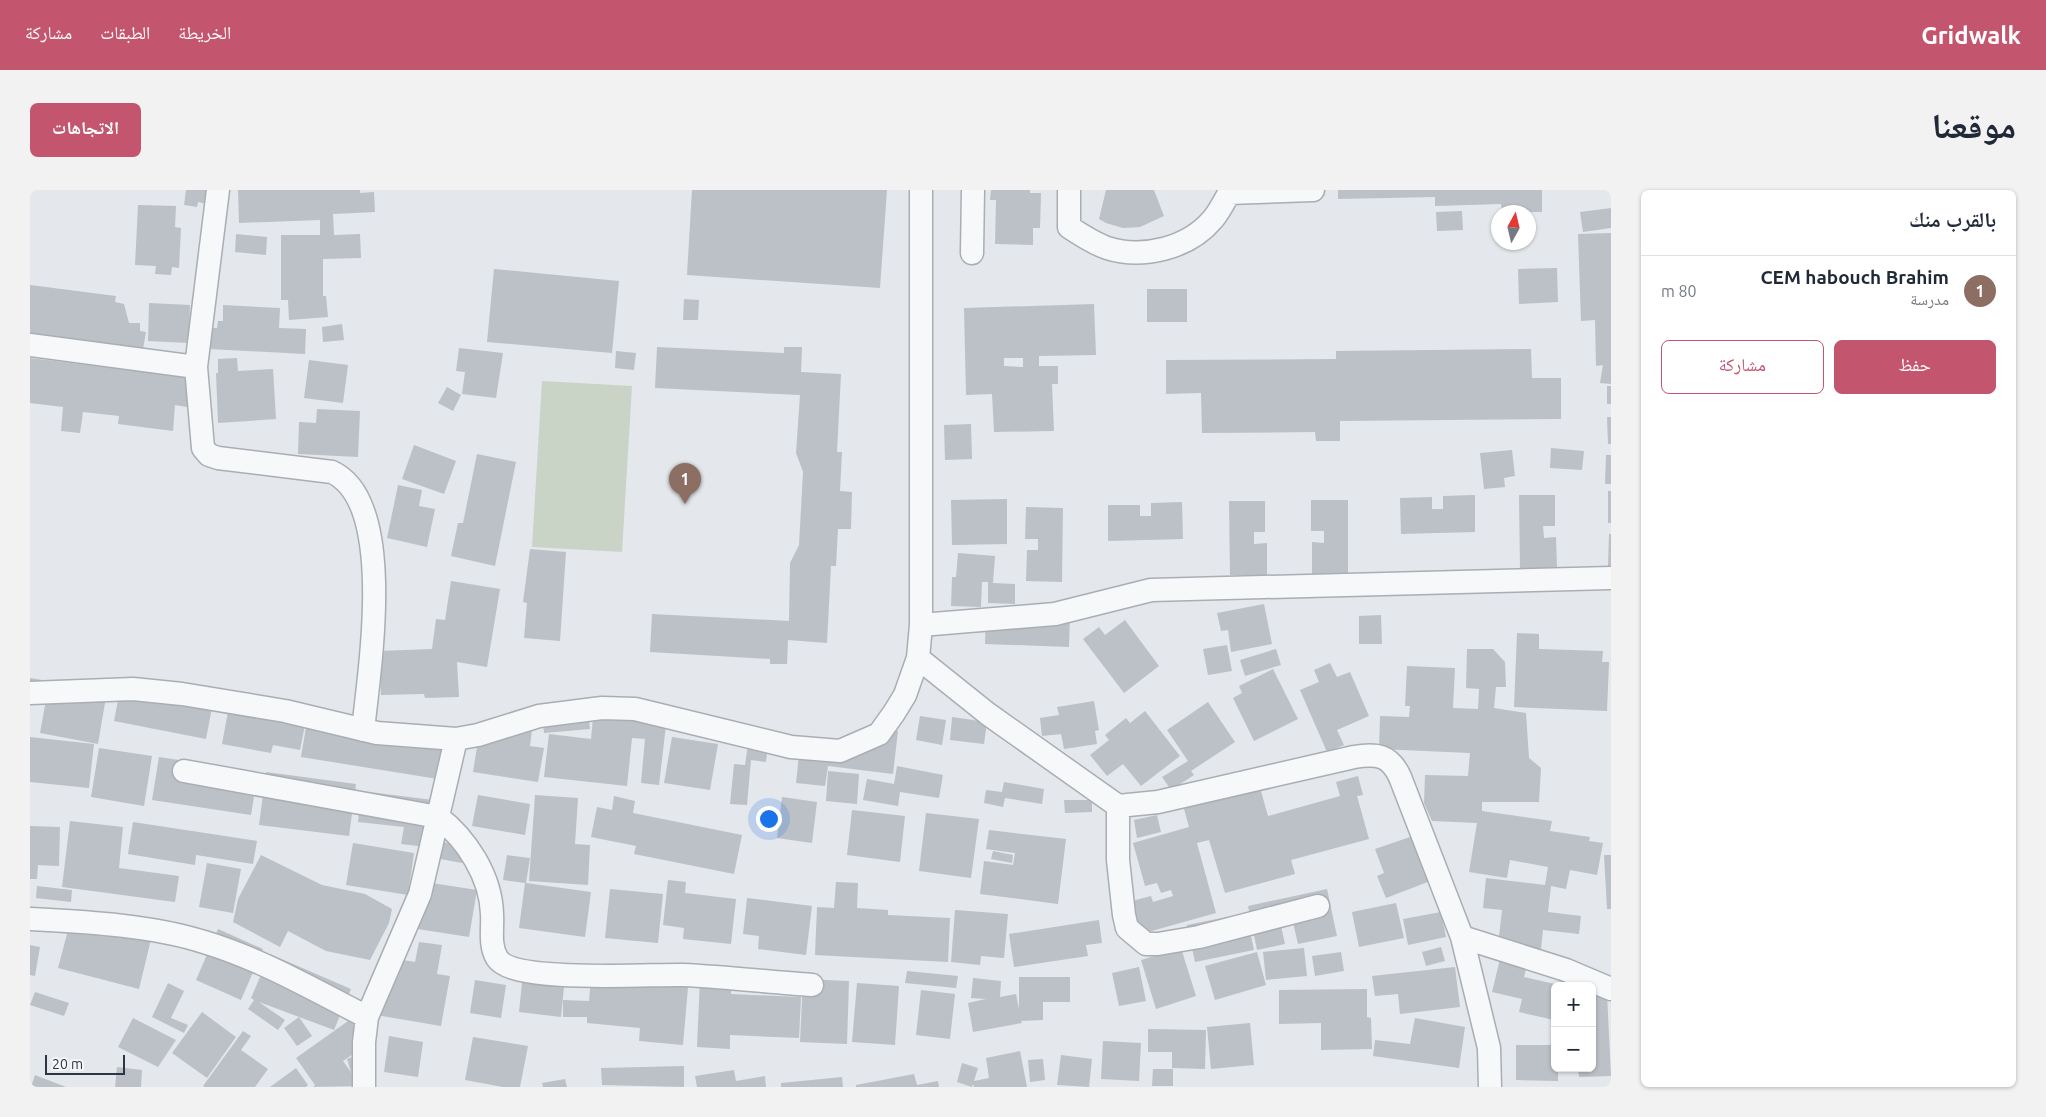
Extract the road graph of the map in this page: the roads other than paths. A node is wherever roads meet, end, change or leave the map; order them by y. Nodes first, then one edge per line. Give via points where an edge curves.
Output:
1 (218, 190) edge
2 (921, 190) edge
3 (973, 190) edge
4 (1070, 190) edge
5 (1314, 190) edge
6 (972, 253) dead end
7 (30, 345) edge
8 (196, 367) junction
9 (1611, 578) edge
10 (920, 625) junction
11 (918, 658) junction
12 (30, 693) edge
13 (363, 730) junction
14 (456, 739) junction
15 (184, 771) dead end
16 (1118, 806) junction
17 (438, 817) junction
18 (1318, 906) dead end
19 (30, 919) edge
20 (1462, 937) junction
21 (812, 985) dead end
22 (1611, 989) edge
23 (367, 1017) junction
24 (364, 1087) edge
25 (1490, 1087) edge

1 - 8 street
2 - 10 street
3 - 6 street
4 - 5 street via 1069,227 1107,248 1140,252 1172,247 1187,240 1213,220 1229,193
7 - 8 street
8 - 13 street via 203,448 209,455 332,472 348,484 361,506 371,539 374,578
9 - 10 street via 1151,590 1056,614
10 - 11 street
11 - 14 street via 905,695 879,734 840,751 791,747 626,708 539,716 478,736
11 - 16 street via 988,714
12 - 13 street via 133,689 237,703
13 - 14 street
14 - 17 street
15 - 17 street
16 - 18 street via 1118,860 1124,915 1134,936 1146,944 1199,937
16 - 20 street via 1158,802 1362,755 1388,758 1400,777
17 - 21 street via 479,867 490,894 493,948 505,966 534,972 593,976 682,975
17 - 23 street via 420,894
19 - 23 street via 148,930 204,941 276,969
20 - 22 street via 1566,970
20 - 25 street via 1489,1048
23 - 24 street

